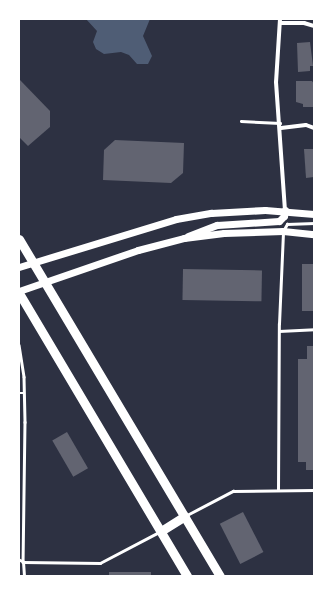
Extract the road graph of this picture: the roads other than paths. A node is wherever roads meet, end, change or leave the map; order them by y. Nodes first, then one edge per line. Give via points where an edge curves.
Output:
1 (280, 21) edge
2 (314, 26) edge
3 (240, 121) dead end
4 (280, 123) junction
5 (281, 128) junction
6 (314, 128) edge
7 (285, 210) junction
8 (314, 214) edge
9 (314, 223) edge
10 (283, 231) junction
11 (314, 234) edge
12 (184, 238) junction
13 (19, 239) edge
14 (32, 262) junction
15 (19, 267) edge
16 (44, 282) junction
17 (19, 292) edge
18 (314, 329) edge
19 (279, 331) junction
20 (19, 345) edge
21 (19, 393) edge
22 (24, 393) junction
23 (278, 490) junction
24 (314, 490) edge
25 (185, 516) junction
26 (161, 532) junction
27 (19, 560) edge
28 (24, 562) junction
29 (24, 576) edge
30 (187, 576) edge
31 (220, 576) edge

1 - 2 street
1 - 4 street via 276,82
3 - 4 lane
4 - 5 street
5 - 6 street via 306,125
5 - 7 street
7 - 8 street
7 - 12 street via 279,221 217,225
7 - 14 street via 211,213 176,219
9 - 10 lane via 286,224
10 - 11 street
10 - 12 street via 224,233
10 - 19 lane
12 - 16 street via 138,250
13 - 14 highway
14 - 15 street
14 - 16 highway
16 - 17 street
16 - 25 highway
17 - 26 highway
18 - 19 lane
19 - 23 lane
20 - 22 lane
21 - 22 lane
22 - 28 lane
23 - 24 lane
23 - 25 lane via 233,492
25 - 26 highway
25 - 31 highway
26 - 28 lane via 100,563
26 - 30 highway
27 - 28 lane
28 - 29 lane

